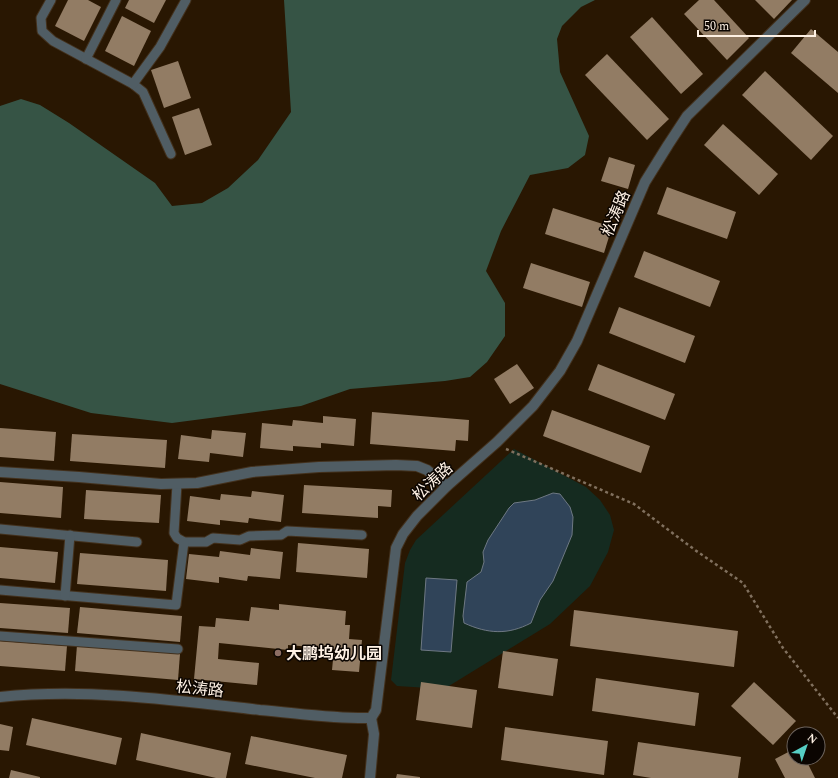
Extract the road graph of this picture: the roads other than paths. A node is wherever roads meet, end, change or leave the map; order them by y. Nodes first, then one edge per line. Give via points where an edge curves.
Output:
1 (51, 0) edge
2 (116, 0) edge
3 (186, 0) edge
4 (805, 0) edge
5 (86, 59) junction
6 (133, 84) junction
7 (171, 154) dead end
8 (0, 472) edge
9 (177, 484) junction
10 (448, 486) junction
11 (0, 529) edge
12 (362, 535) dead end
13 (70, 536) junction
14 (137, 542) dead end
15 (184, 542) junction
16 (0, 590) edge
17 (65, 596) junction
18 (0, 636) edge
19 (178, 648) dead end
20 (0, 697) edge
21 (372, 718) junction
22 (370, 778) edge

1 - 5 lane via 41,18 42,31 53,41
2 - 5 lane
3 - 6 lane via 160,47
4 - 10 street, 松涛路 via 687,116 645,182 576,341 560,371 533,406
5 - 6 lane
6 - 7 lane via 143,92
8 - 9 street
9 - 10 street via 197,483 252,472 396,465 417,466 427,470
9 - 15 lane via 174,533
10 - 21 street, 松涛路 via 417,516 396,548 376,710
11 - 13 lane
12 - 15 lane via 287,531 282,535 248,536 240,540 213,538 206,542
13 - 14 lane
13 - 17 lane
15 - 17 lane via 176,605
16 - 17 lane
18 - 19 lane
20 - 21 street, 松涛路 via 60,694 132,696 352,719
21 - 22 street via 374,734

